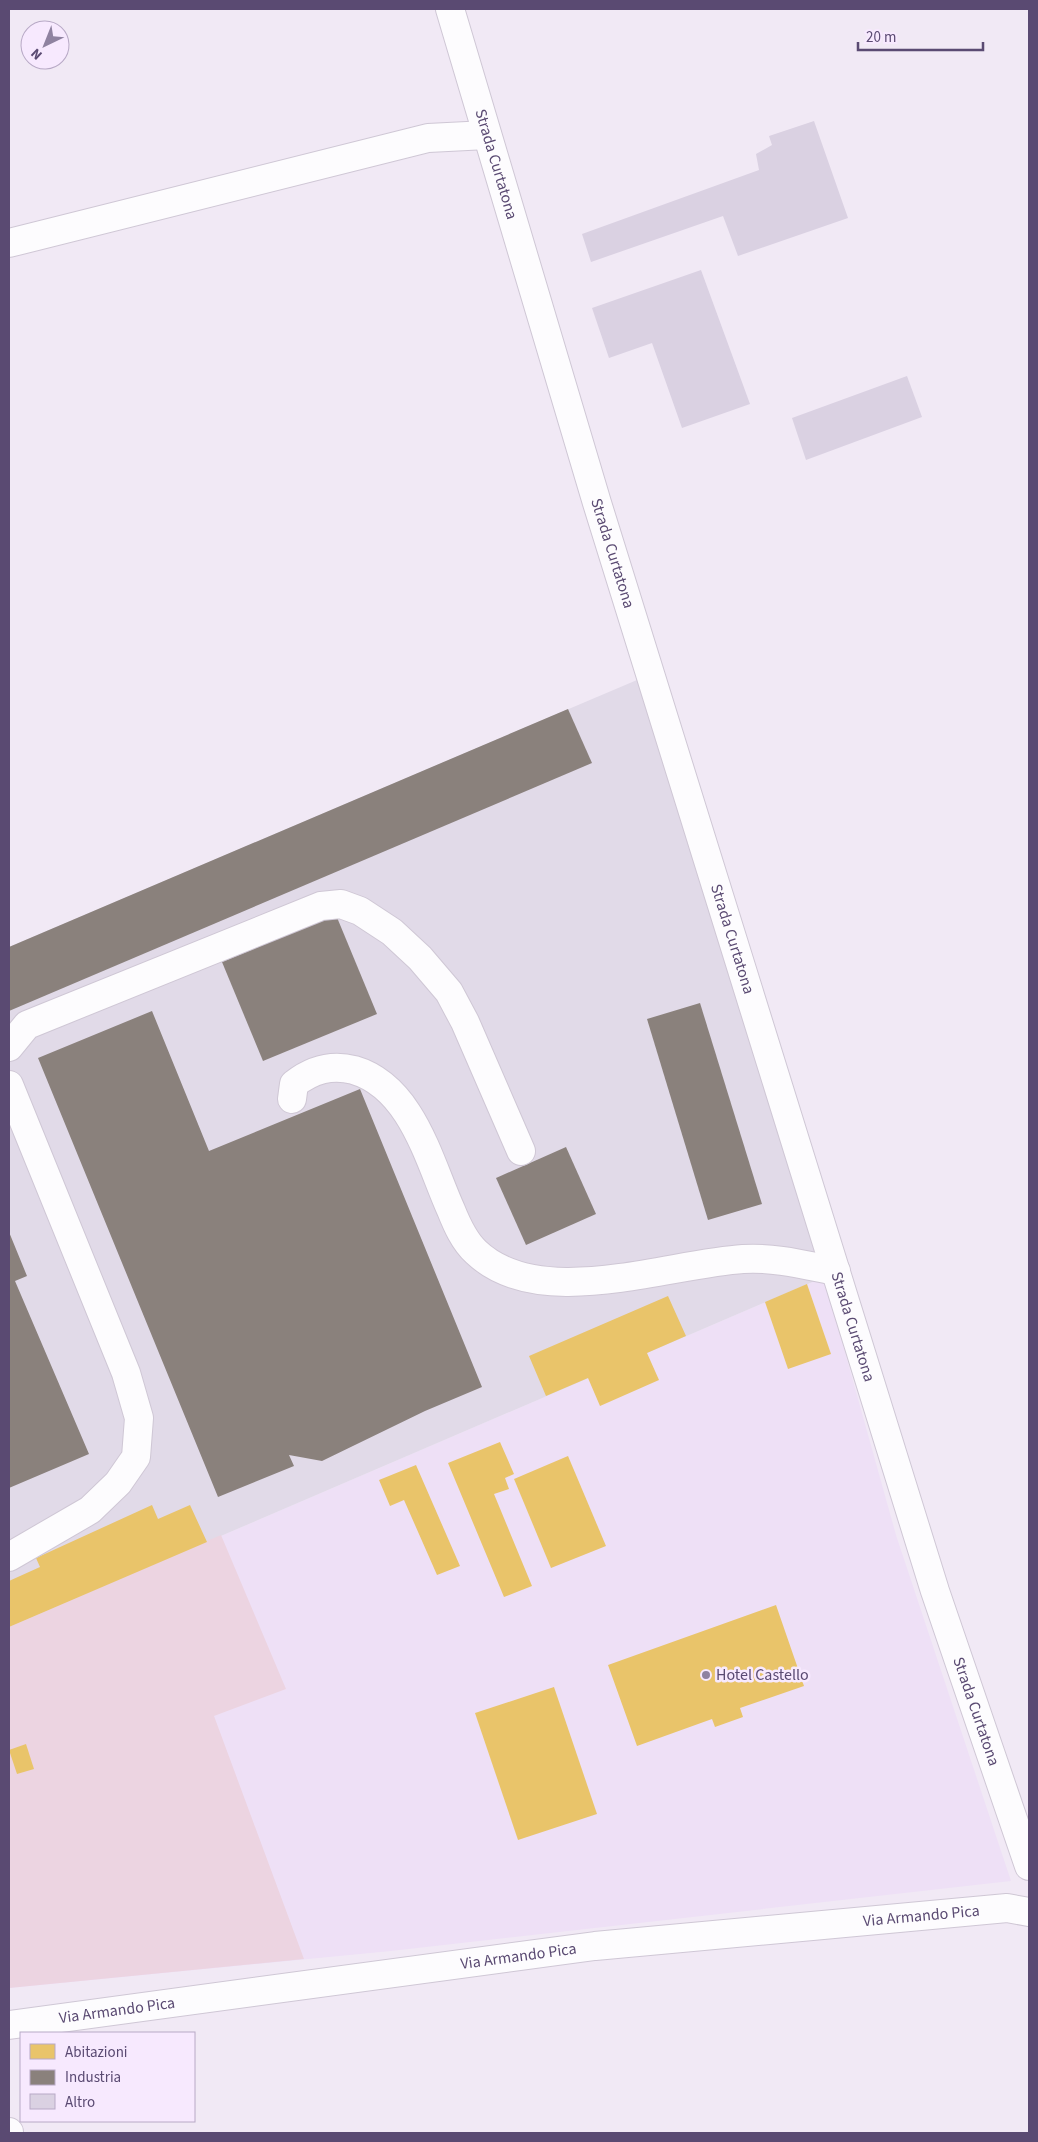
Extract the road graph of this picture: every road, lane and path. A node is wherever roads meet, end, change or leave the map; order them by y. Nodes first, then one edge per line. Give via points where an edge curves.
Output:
1 (450, 9) edge
2 (487, 135) junction
3 (9, 243) edge
4 (9, 1047) edge
5 (9, 1084) edge
6 (292, 1099) dead end
7 (521, 1151) dead end
8 (836, 1271) junction
9 (9, 1557) edge
10 (1029, 1866) edge
11 (1029, 1912) edge
12 (9, 2025) edge

1 - 2 street, Strada Curtatona
2 - 3 street via 428,138
2 - 8 street, Strada Curtatona via 596,502
4 - 7 street via 27,1025 321,906 341,904 360,911 392,932 449,992
5 - 9 street via 126,1374 139,1418 136,1457 118,1483 90,1510
6 - 8 street via 294,1084 306,1074 342,1067 368,1074 390,1091 410,1118 424,1143 459,1229 476,1252 498,1267 524,1277 556,1282 591,1281 746,1259 777,1260
8 - 10 street, Strada Curtatona via 935,1591
11 - 12 street, Via Armando Pica via 1007,1908 595,1946

